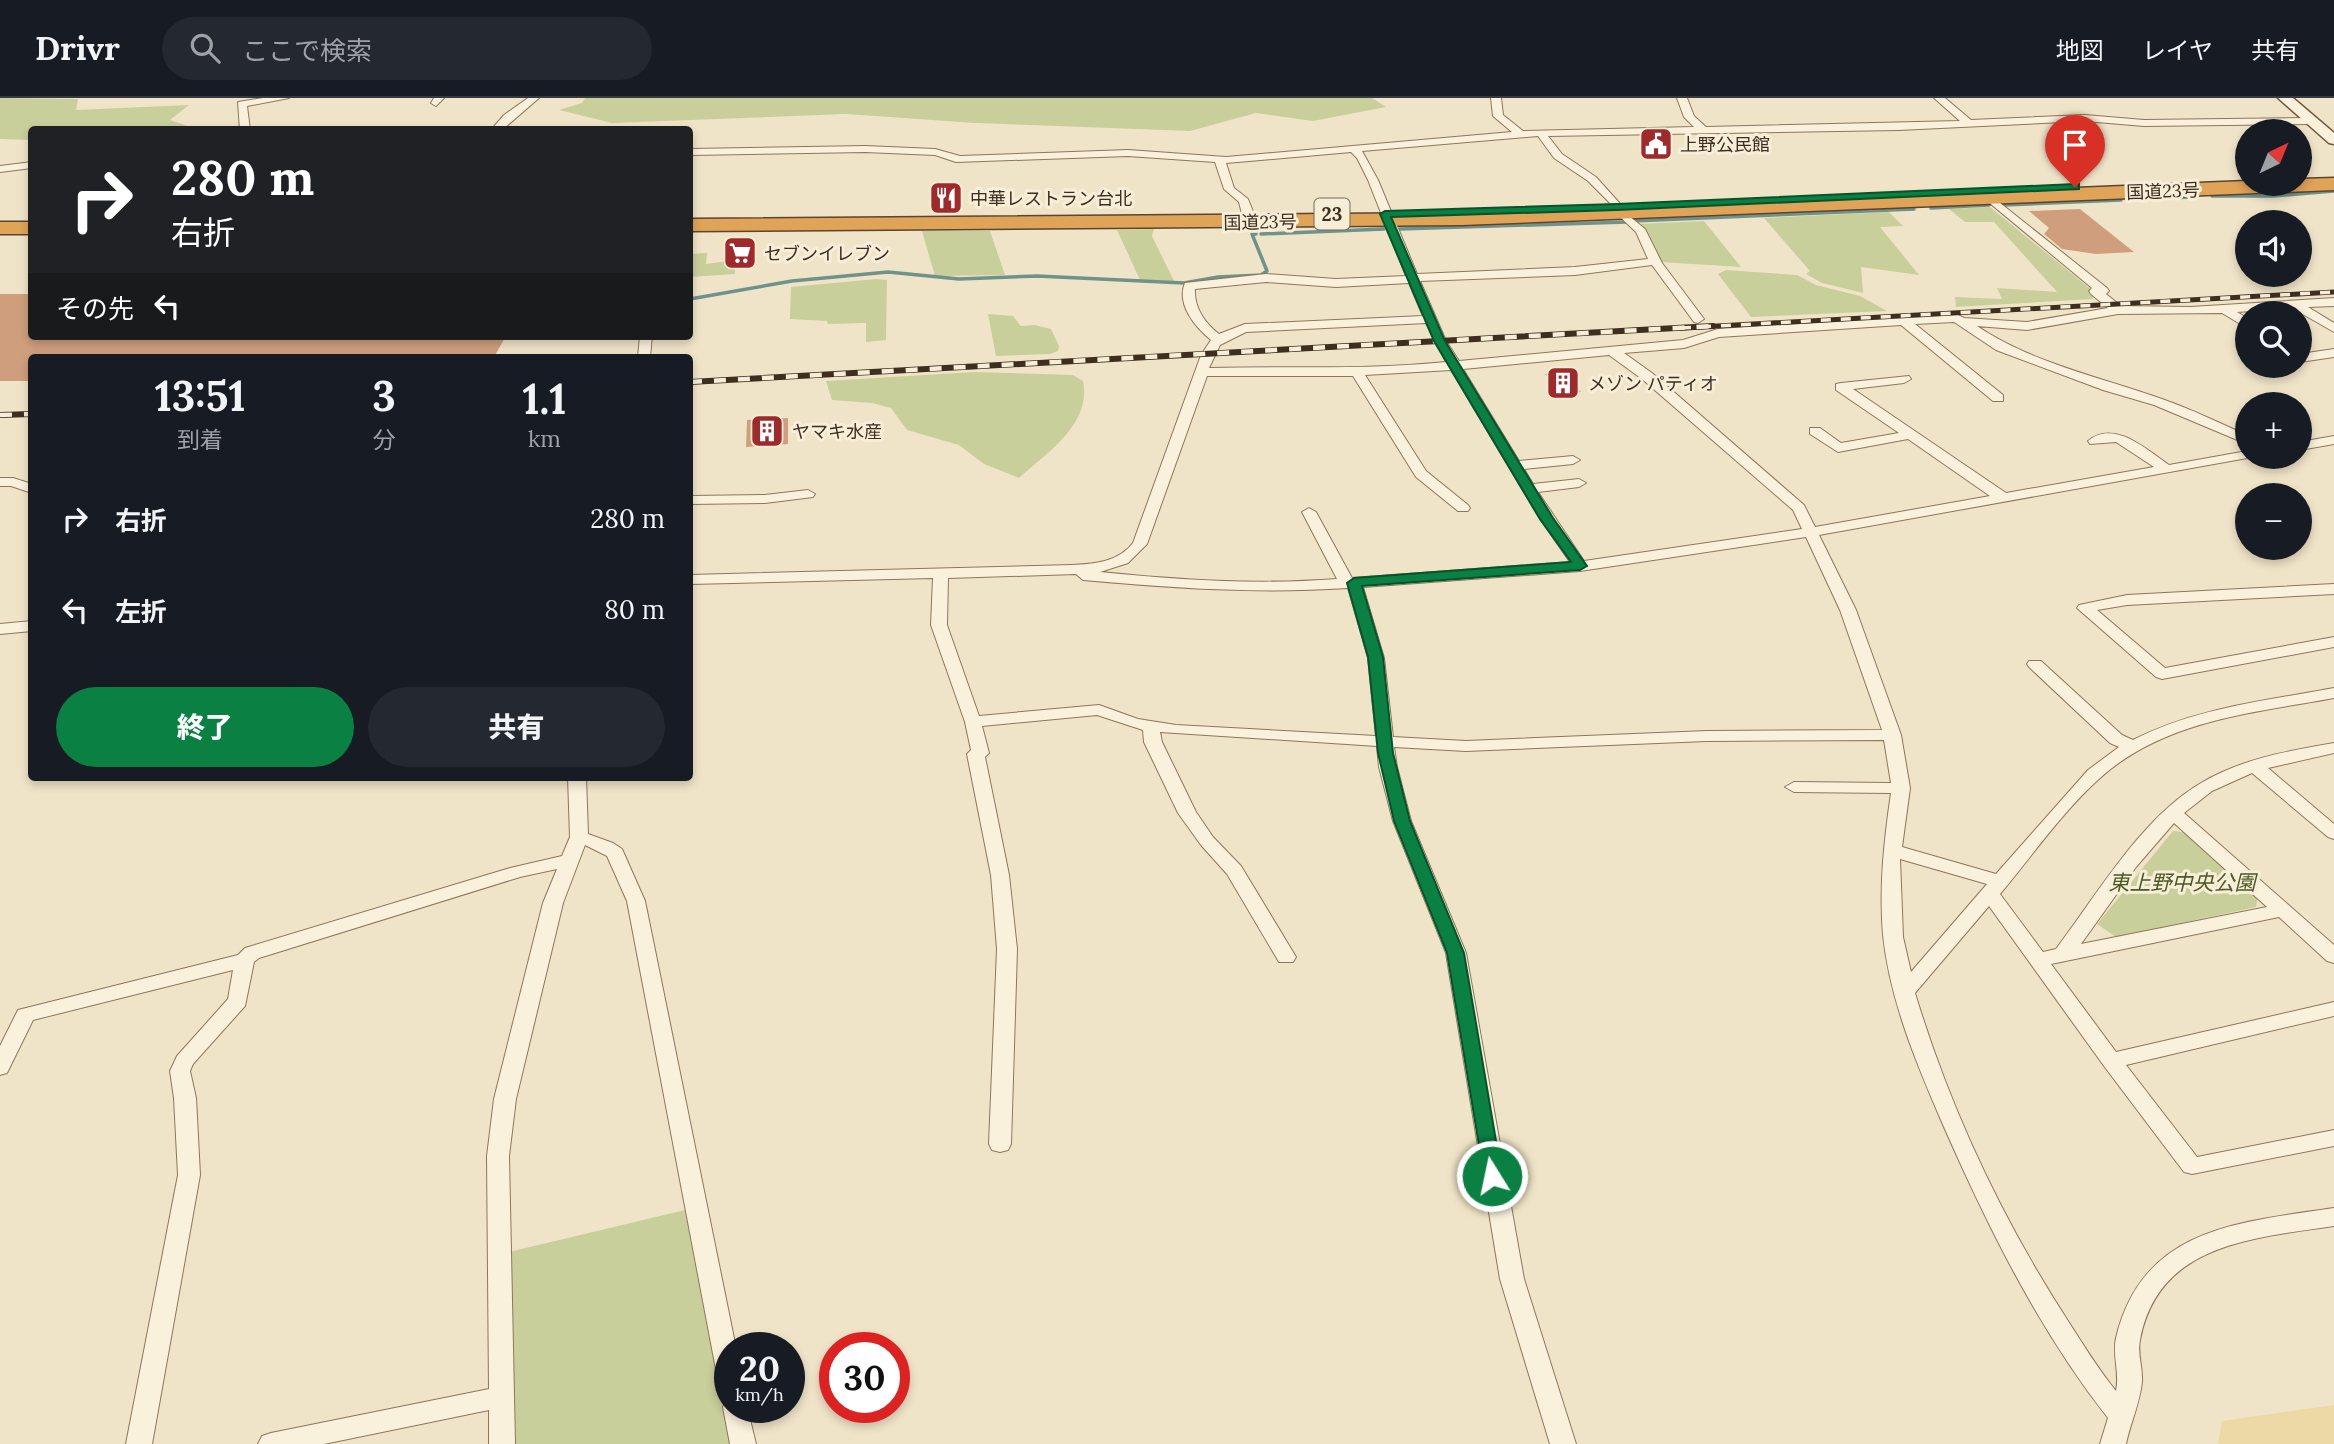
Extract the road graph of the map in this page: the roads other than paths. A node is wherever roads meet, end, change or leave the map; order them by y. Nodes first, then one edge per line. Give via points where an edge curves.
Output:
1 (284, 98) edge
2 (534, 98) edge
3 (1496, 98) edge
4 (1682, 98) edge
5 (1939, 98) edge
6 (2286, 98) edge
7 (2310, 119) edge
8 (2312, 121) joint
9 (2334, 121) edge
10 (2235, 122) edge
11 (1969, 124) junction
12 (245, 126) edge
13 (500, 126) edge
14 (1705, 131) junction
15 (1542, 133) junction
16 (1520, 134) junction
17 (2334, 140) edge
18 (1354, 150) junction
19 (693, 152) edge
20 (1219, 159) junction
21 (28, 166) edge
22 (0, 169) edge
23 (2334, 175) edge
24 (2312, 176) edge
25 (2235, 180) edge
26 (2334, 184) edge
27 (1990, 198) junction
28 (1620, 210) junction
29 (1248, 214) junction
30 (693, 215) edge
31 (1386, 217) junction
32 (0, 219) edge
33 (28, 219) edge
34 (693, 225) edge
35 (0, 228) edge
36 (28, 228) edge
37 (1657, 261) junction
38 (1412, 279) junction
39 (2334, 302) edge
40 (2312, 304) edge
41 (2235, 308) edge
42 (2225, 309) junction
43 (2118, 310) junction
44 (2312, 315) edge
45 (2235, 316) edge
46 (1429, 319) junction
47 (1698, 319) dead end
48 (1903, 321) junction
49 (1961, 321) junction
50 (2334, 328) edge
51 (1217, 338) junction
52 (1611, 351) junction
53 (2333, 354) edge
54 (2312, 357) edge
55 (1455, 366) junction
56 (1356, 371) junction
57 (1202, 372) junction
58 (1904, 379) dead end
59 (1998, 398) dead end
60 (1815, 431) dead end
61 (1910, 435) junction
62 (2235, 435) edge
63 (2334, 440) edge
64 (2095, 441) dead end
65 (2312, 444) edge
66 (2235, 457) edge
67 (1573, 460) dead end
68 (1515, 466) junction
69 (2166, 469) junction
70 (0, 482) edge
71 (1579, 483) dead end
72 (28, 488) edge
73 (1529, 489) junction
74 (808, 494) dead end
75 (2003, 498) junction
76 (693, 500) edge
77 (1464, 508) dead end
78 (1309, 512) dead end
79 (1811, 532) junction
80 (1580, 566) junction
81 (1048, 571) junction
82 (940, 574) junction
83 (693, 580) edge
84 (1351, 583) junction
85 (2334, 589) edge
86 (28, 626) edge
87 (0, 629) edge
88 (2334, 642) edge
89 (2035, 664) dead end
90 (2334, 693) edge
91 (973, 722) junction
92 (1151, 726) junction
93 (1892, 734) junction
94 (1383, 739) junction
95 (2133, 747) junction
96 (2334, 748) edge
97 (2254, 765) junction
98 (577, 781) edge
99 (1794, 788) dead end
100 (1901, 788) junction
101 (2174, 813) junction
102 (2334, 833) edge
103 (579, 837) junction
104 (1891, 850) junction
105 (570, 860) junction
106 (1996, 888) junction
107 (2283, 909) junction
108 (2063, 954) junction
109 (2334, 956) edge
110 (1286, 957) dead end
111 (245, 960) junction
112 (2039, 960) junction
113 (1905, 992) junction
114 (2334, 1009) edge
115 (2111, 1061) junction
116 (0, 1068) edge
117 (2334, 1138) edge
118 (1000, 1143) dead end
119 (2334, 1217) edge
120 (720, 1332) edge
121 (502, 1397) junction
122 (2119, 1415) junction
123 (738, 1423) edge
124 (139, 1444) edge
125 (271, 1444) edge
126 (502, 1444) edge
127 (743, 1444) edge
128 (1563, 1444) edge
129 (2113, 1444) edge

1 - 12 street via 242,104
2 - 13 street
3 - 16 street via 1498,116
4 - 14 street via 1689,117
5 - 11 street
6 - 7 main road
8 - 9 main road
8 - 17 main road
10 - 11 street via 2085,118
11 - 14 street
14 - 15 street
15 - 16 street
15 - 28 street via 1558,156 1592,179
16 - 18 street
18 - 20 street
18 - 31 street via 1374,180
19 - 20 street via 865,149 939,152 956,159 1082,153
20 - 29 street via 1229,188 1244,201
21 - 22 street
23 - 24 highway
25 - 28 highway, 国道23号 / 23
26 - 27 highway, 国道23号 / 23
27 - 28 highway, 国道23号 / 23
27 - 43 street via 2104,291 2095,291
28 - 31 highway, 国道23号 / 23
28 - 37 street via 1641,231
29 - 30 highway, 国道23号 / 23
29 - 31 highway, 国道23号 / 23
31 - 34 highway, 国道23号 / 23
31 - 38 street
32 - 33 highway
35 - 36 highway
37 - 38 street via 1575,271
37 - 47 street
38 - 46 street
38 - 51 street via 1336,283 1266,278 1189,286 1187,296 1194,310
39 - 40 street
41 - 42 street
42 - 43 street
42 - 45 street
43 - 49 street via 2027,326
44 - 50 street
46 - 51 street via 1245,328
46 - 55 street
48 - 49 street
48 - 52 street via 1718,333 1684,344
48 - 59 street
49 - 62 street via 2000,347 2159,402
51 - 57 street
52 - 55 street
52 - 79 street via 1647,376 1799,508
53 - 54 street
55 - 56 street
55 - 68 street
56 - 57 street
56 - 77 street via 1421,474
57 - 81 street via 1136,551 1116,563
58 - 61 street via 1841,387
60 - 61 street via 1838,448
61 - 75 street
63 - 65 street
64 - 69 street via 2119,438
66 - 69 street
67 - 68 street
68 - 73 street
69 - 75 street
70 - 72 street
71 - 73 street
73 - 80 street
74 - 76 street
75 - 79 street
78 - 84 street
79 - 80 street
79 - 93 street via 1848,610
80 - 84 street
81 - 82 street
81 - 84 street via 1243,588
82 - 83 street
82 - 91 street via 939,625
84 - 94 street via 1376,657
85 - 88 street via 2127,600 2085,608 2162,674
86 - 87 street
89 - 95 street via 2116,739
90 - 95 street via 2201,718
91 - 92 street via 1099,710
91 - 118 street via 1000,875 1007,948
92 - 94 street
92 - 110 street via 1153,742 1187,813 1234,870
93 - 94 street via 1645,738 1511,746
93 - 100 street
94 - 128 street via 1402,821 1455,953 1512,1279
95 - 106 street via 2094,774
96 - 97 street
97 - 101 street via 2204,788
97 - 102 street
98 - 103 street
99 - 100 street
100 - 104 street
101 - 107 street
101 - 108 street
103 - 105 street
103 - 120 street via 615,853 636,901
104 - 106 street
104 - 113 street via 1894,937
105 - 111 street via 253,953
105 - 121 street via 553,903 505,1098 498,1156
106 - 112 street
106 - 113 street
107 - 108 street
107 - 109 street
108 - 112 street
111 - 116 street via 25,1015
111 - 124 street via 238,1001 180,1071 189,1175
112 - 115 street
113 - 122 street via 1925,1060 1994,1218 2031,1283
114 - 115 street
115 - 117 street via 2192,1166
119 - 122 street via 2222,1236 2160,1269 2138,1303 2127,1340 2129,1386
121 - 125 street
121 - 126 street
122 - 129 street
123 - 127 street

